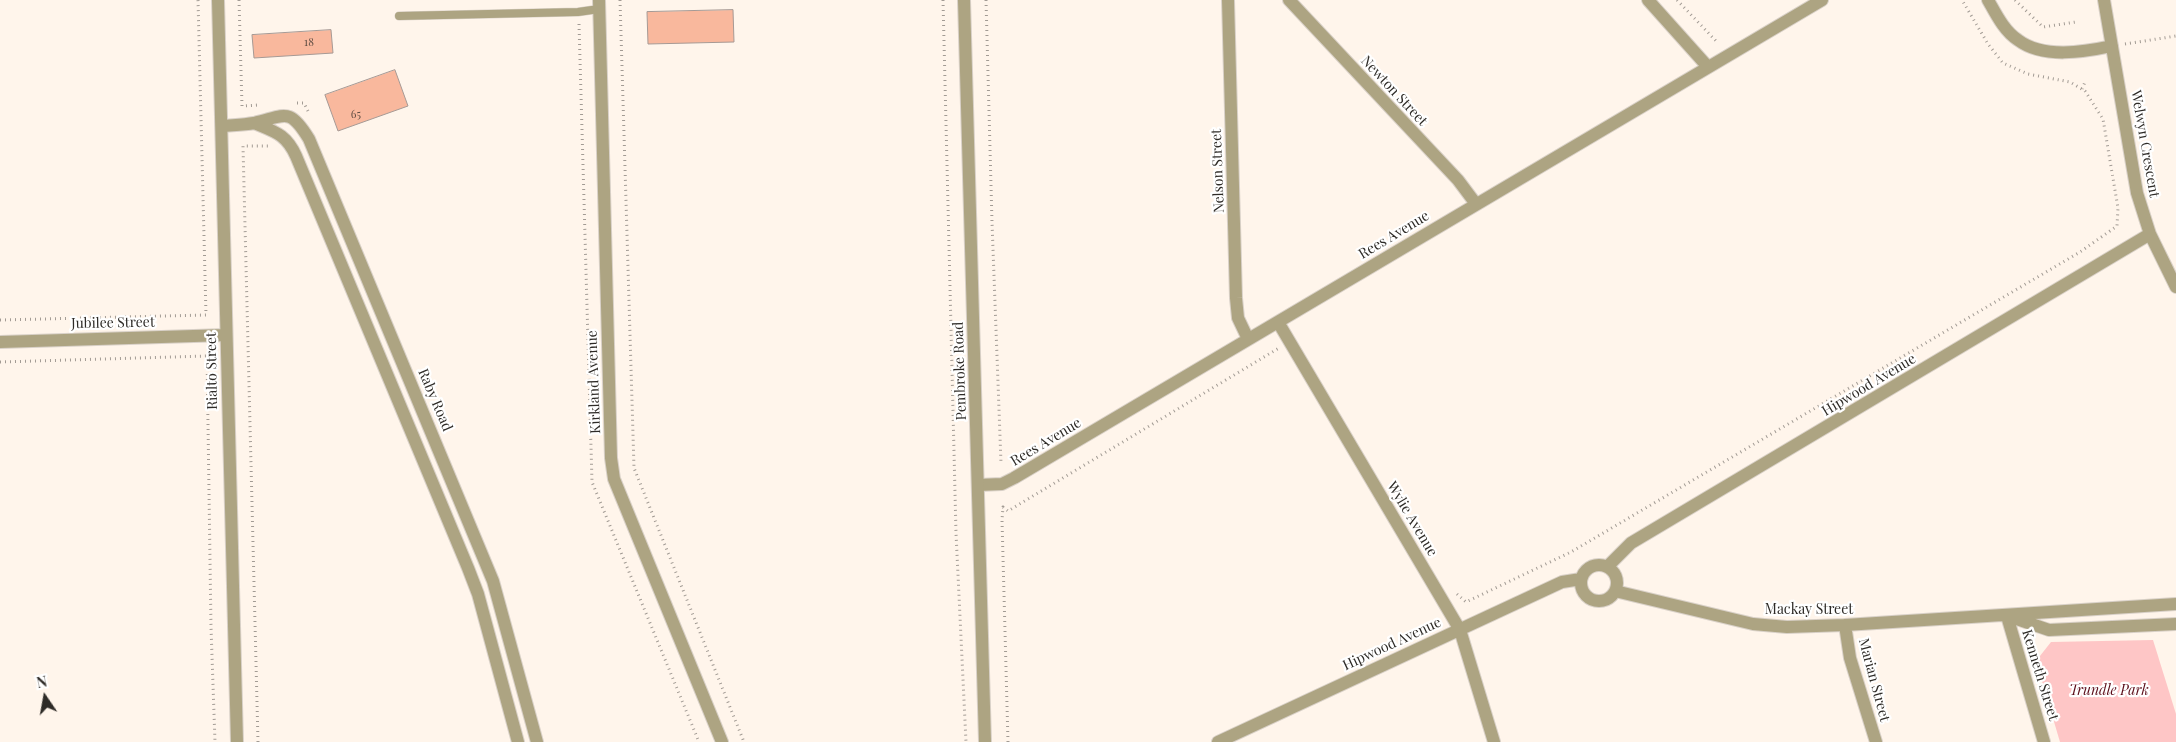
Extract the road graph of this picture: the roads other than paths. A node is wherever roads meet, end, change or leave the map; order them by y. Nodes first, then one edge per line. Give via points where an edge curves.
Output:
1 (218, 0) edge
2 (964, 0) edge
3 (1228, 0) edge
4 (1289, 0) edge
5 (1648, 0) edge
6 (1822, 0) edge
7 (1988, 0) edge
8 (2104, 0) edge
9 (599, 4) edge
10 (399, 16) dead end
11 (2112, 46) junction
12 (1708, 67) junction
13 (254, 123) junction
14 (222, 126) junction
15 (1476, 204) junction
16 (2150, 234) junction
17 (2176, 287) edge
18 (1278, 322) junction
19 (226, 335) junction
20 (1248, 339) junction
21 (0, 342) edge
22 (978, 486) junction
23 (1607, 567) junction
24 (1581, 579) junction
25 (1615, 591) junction
26 (2176, 604) edge
27 (2007, 616) junction
28 (2176, 624) edge
29 (1845, 625) junction
30 (1460, 630) junction
31 (237, 742) edge
32 (518, 742) edge
33 (537, 742) edge
34 (722, 742) edge
35 (984, 742) edge
36 (1218, 742) edge
37 (1494, 742) edge
38 (1876, 742) edge
39 (2044, 742) edge

1 - 14 street, Rialto Street
2 - 22 street, Pembroke Road
3 - 20 street, Nelson Street via 1236,298 1238,318
4 - 15 street, Newton Street via 1458,180
5 - 12 street
6 - 12 street, Rees Avenue
7 - 11 street via 2008,31 2023,44 2061,52
8 - 11 street, Welwyn Crescent
9 - 10 lane via 578,12
9 - 34 street, Kirkland Avenue via 614,479
11 - 16 street, Welwyn Crescent via 2137,193
12 - 15 street, Rees Avenue
13 - 14 street, Raby Road
13 - 32 street, Raby Road via 282,135 292,146 475,585
13 - 33 street, Raby Road via 273,116 290,117 296,120 310,140 493,581
14 - 19 street, Rialto Street
15 - 18 street, Rees Avenue
16 - 17 street, Welwyn Crescent
16 - 23 street, Hipwood Avenue via 1632,542
18 - 20 street, Rees Avenue
18 - 30 street, Wylie Avenue
19 - 21 street, Jubilee Street
19 - 31 street, Rialto Street
20 - 22 street, Rees Avenue via 1014,478 1002,484
22 - 35 street, Pembroke Road
23 - 24 street via 1591,566
23 - 25 street via 1615,575
24 - 25 street via 1582,590 1595,600 1606,599
24 - 30 street, Hipwood Avenue via 1562,582
25 - 29 street, Mackay Street via 1769,627
26 - 27 street, Mackay Street
27 - 28 street, Mackay Street via 2049,630
27 - 29 street, Mackay Street
27 - 39 street, Kenneth Street
29 - 38 street, Marian Street via 1850,658
30 - 36 street, Hipwood Avenue
30 - 37 street, Wylie Avenue

